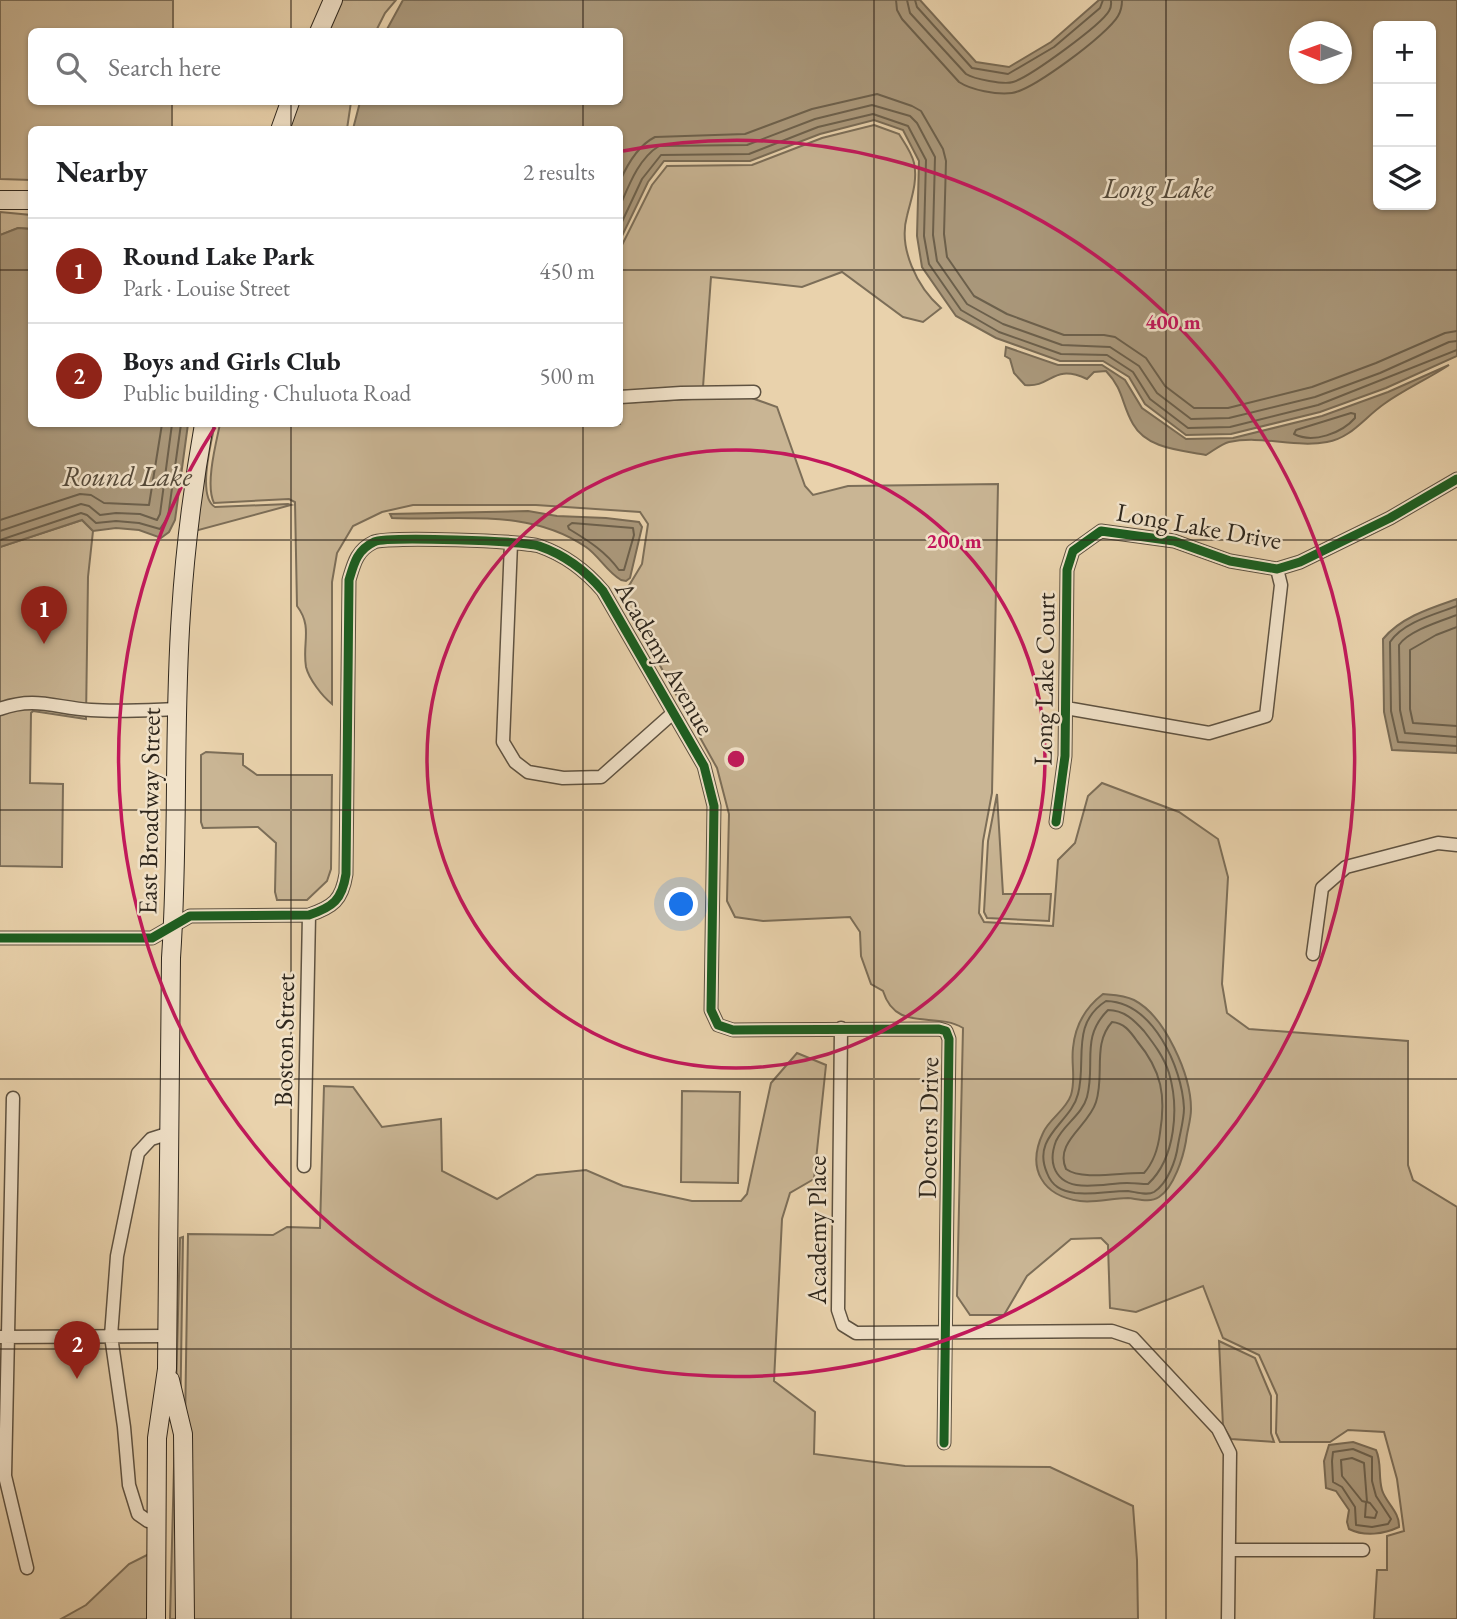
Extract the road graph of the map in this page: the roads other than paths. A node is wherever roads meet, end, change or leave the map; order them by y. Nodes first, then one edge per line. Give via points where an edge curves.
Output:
1 (333, 0) edge
2 (321, 28) edge
3 (289, 105) edge
4 (281, 126) edge
5 (0, 200) edge
6 (28, 200) edge
7 (754, 392) dead end
8 (623, 397) edge
9 (204, 427) edge
10 (1457, 479) edge
11 (511, 543) junction
12 (1083, 544) joint
13 (1278, 569) junction
14 (1066, 708) junction
15 (0, 709) edge
16 (178, 709) junction
17 (673, 713) junction
18 (1056, 822) dead end
19 (1457, 845) edge
20 (309, 915) junction
21 (173, 927) junction
22 (0, 938) edge
23 (1313, 954) dead end
24 (841, 1028) junction
25 (13, 1098) dead end
26 (170, 1133) junction
27 (304, 1166) dead end
28 (6, 1167) edge
29 (946, 1333) junction
30 (111, 1336) junction
31 (168, 1336) junction
32 (3, 1337) edge
33 (167, 1370) junction
34 (944, 1443) dead end
35 (156, 1521) junction
36 (1230, 1550) junction
37 (1363, 1550) dead end
38 (27, 1568) dead end
39 (156, 1619) edge
40 (185, 1619) edge
41 (1228, 1619) edge

1 - 2 main road
3 - 4 main road
5 - 6 main road
7 - 8 street
9 - 16 main road, East Broadway Street via 181,615
10 - 13 street, Long Lake Drive via 1390,518
11 - 17 street, Academy Avenue via 537,545 573,562 592,578
11 - 17 street via 503,741 515,762 528,772 563,778 601,777
11 - 20 street, Academy Avenue via 399,538 375,541 356,555 349,580 346,874 337,900
12 - 13 street, Long Lake Drive via 1101,531 1174,541 1230,561
12 - 14 street, Long Lake Court via 1073,551 1067,570
13 - 14 street via 1281,585 1266,716 1209,733
14 - 18 street, Long Lake Court
15 - 16 street via 38,702 86,710
16 - 21 main road, East Broadway Street
17 - 24 street, Academy Avenue via 704,766 714,806 711,1010 718,1024 733,1030
19 - 23 street via 1438,843 1346,867 1322,888
20 - 21 street via 190,916
20 - 27 street, Boston Street
21 - 22 street via 152,938
21 - 26 main road, East Broadway Street
24 - 29 street, Academy Place via 838,1310 844,1325 856,1333
24 - 29 street, Doctors Drive via 939,1029 946,1031 949,1039
25 - 28 street
26 - 30 street via 150,1139 138,1153 117,1256
26 - 31 main road, East Broadway Street
28 - 32 street
29 - 34 street, Doctors Drive
29 - 36 street via 1112,1331 1133,1338 1226,1442 1230,1453
30 - 31 street
30 - 32 street
30 - 35 street via 129,1485 138,1514
31 - 33 main road, East Broadway Street
32 - 38 street via 5,1476
33 - 35 main road, East Broadway Street via 157,1438
33 - 40 main road, East Broadway Street via 183,1434
35 - 39 main road, East Broadway Street
36 - 37 street
36 - 41 street

